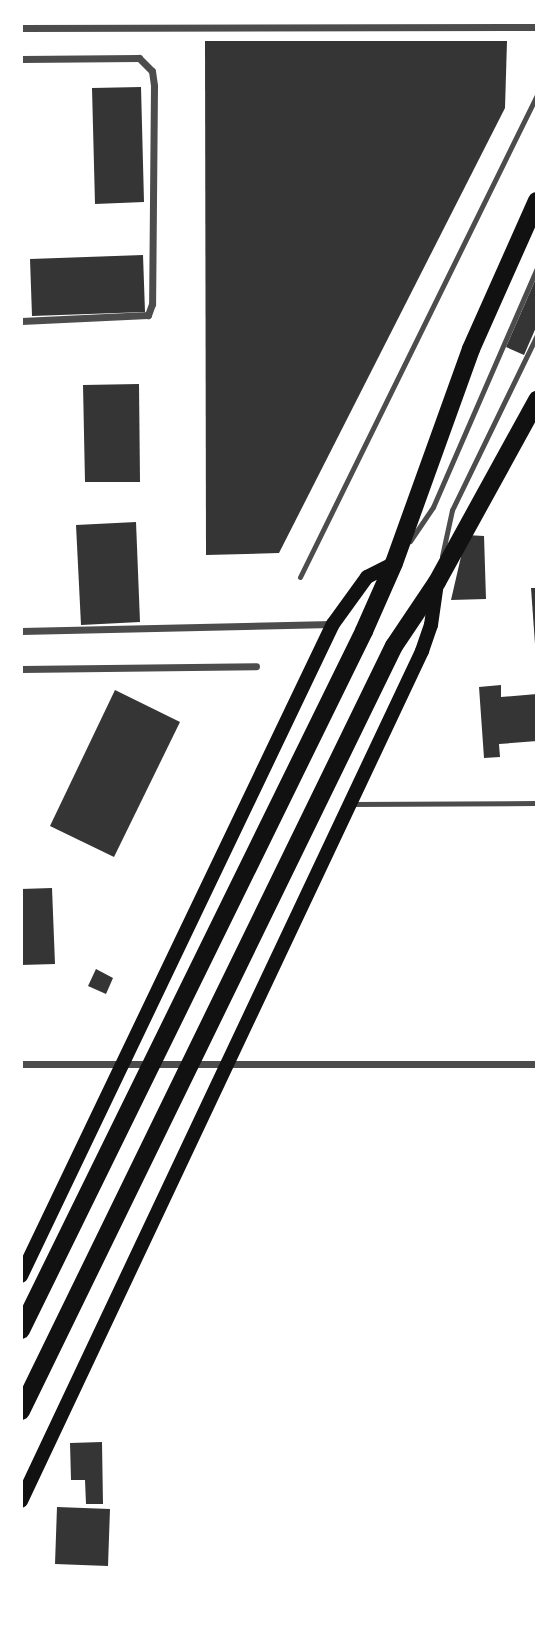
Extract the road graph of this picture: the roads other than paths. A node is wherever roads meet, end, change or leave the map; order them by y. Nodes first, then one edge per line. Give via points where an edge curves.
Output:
1 (537, 27) edge
2 (21, 28) edge
3 (21, 59) edge
4 (537, 94) edge
5 (537, 201) edge
6 (537, 268) edge
7 (21, 321) edge
8 (537, 335) edge
9 (537, 400) edge
10 (394, 564) junction
11 (300, 577) dead end
12 (437, 582) junction
13 (333, 624) junction
14 (21, 631) edge
15 (256, 666) dead end
16 (21, 669) edge
17 (537, 803) edge
18 (352, 804) junction
19 (21, 1064) edge
20 (228, 1064) junction
21 (537, 1064) edge
22 (122, 1067) junction
23 (21, 1276) edge
24 (21, 1330) edge
25 (21, 1411) edge
26 (21, 1502) edge

1 - 2 street
3 - 7 street via 139,58 152,71 154,86 152,304 148,315
4 - 11 lane
5 - 10 main road via 471,349
6 - 10 lane via 433,507
8 - 12 lane via 452,510
9 - 12 main road
10 - 13 main road via 367,577
10 - 24 main road
12 - 18 main road via 422,651
12 - 25 main road via 394,646
13 - 14 street
13 - 22 main road
15 - 16 street
17 - 18 lane
18 - 20 main road
19 - 22 street
20 - 21 street
20 - 22 street
20 - 26 main road
22 - 23 main road

